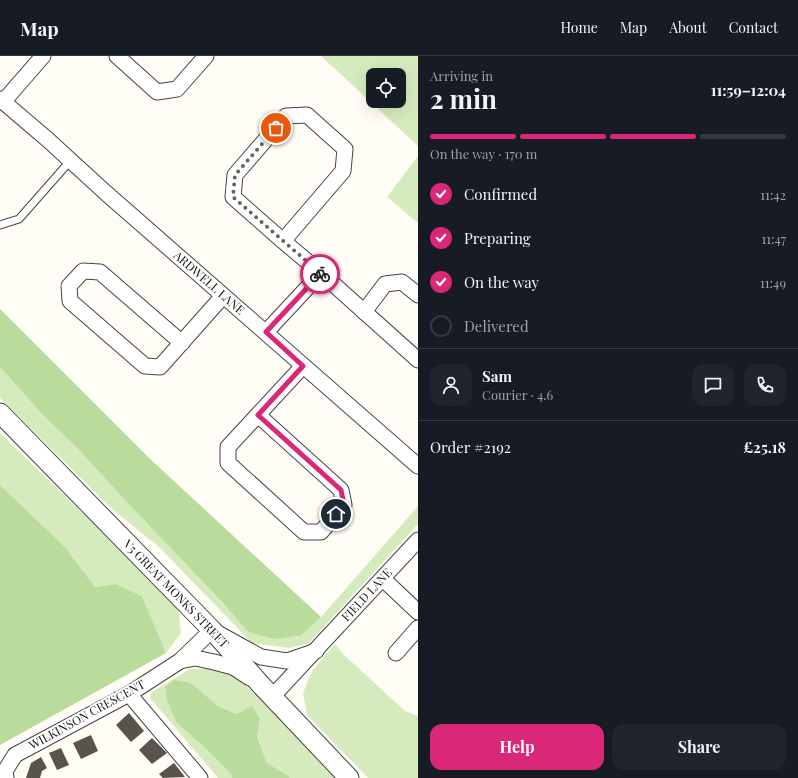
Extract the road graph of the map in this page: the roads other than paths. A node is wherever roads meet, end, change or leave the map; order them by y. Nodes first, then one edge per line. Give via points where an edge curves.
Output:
1 (43, 56) edge
2 (117, 56) edge
3 (206, 56) edge
4 (1, 101) edge
5 (71, 160) junction
6 (0, 225) edge
7 (283, 241) junction
8 (320, 273) junction
9 (418, 295) edge
10 (223, 296) junction
11 (364, 312) junction
12 (266, 332) junction
13 (182, 343) junction
14 (418, 360) edge
15 (303, 366) junction
16 (0, 413) edge
17 (258, 415) junction
18 (418, 466) edge
19 (418, 540) edge
20 (383, 579) junction
21 (418, 612) edge
22 (418, 628) edge
23 (212, 630) junction
24 (316, 650) junction
25 (396, 653) dead end
26 (180, 661) junction
27 (266, 691) junction
28 (129, 694) junction
29 (344, 773) edge
30 (6, 778) edge
31 (200, 778) edge

1 - 4 street
2 - 3 street via 157,92 177,89
4 - 5 street, ARDWELL LANE
5 - 6 lane via 19,219
5 - 10 street, ARDWELL LANE
7 - 7 street via 233,197 235,175 286,116 307,115 345,149 343,171
7 - 8 street
8 - 11 street
8 - 12 street
9 - 11 street via 402,282 385,284
10 - 12 street, ARDWELL LANE
10 - 13 street
11 - 14 street
12 - 15 street, ARDWELL LANE
13 - 13 street via 160,367 144,366 70,301 69,286 83,271 100,272
15 - 17 street
15 - 18 street, ARDWELL LANE
16 - 23 street, V5 GREAT MONKS STREET
17 - 17 street via 228,447 228,463 304,532 321,532 344,505 341,490
19 - 20 street, FIELD LANE
20 - 21 street
20 - 24 street, FIELD LANE
22 - 25 street
23 - 24 street, FIELD LANE via 261,657 287,661
23 - 26 street, WILKINSON CRESCENT
23 - 27 street, V5 GREAT MONKS STREET
24 - 27 street, FIELD LANE
26 - 27 street, WILKINSON CRESCENT via 194,658 233,667
26 - 28 street, WILKINSON CRESCENT
27 - 29 street, V5 GREAT MONKS STREET
28 - 30 street, WILKINSON CRESCENT via 15,755 5,772
28 - 31 street

